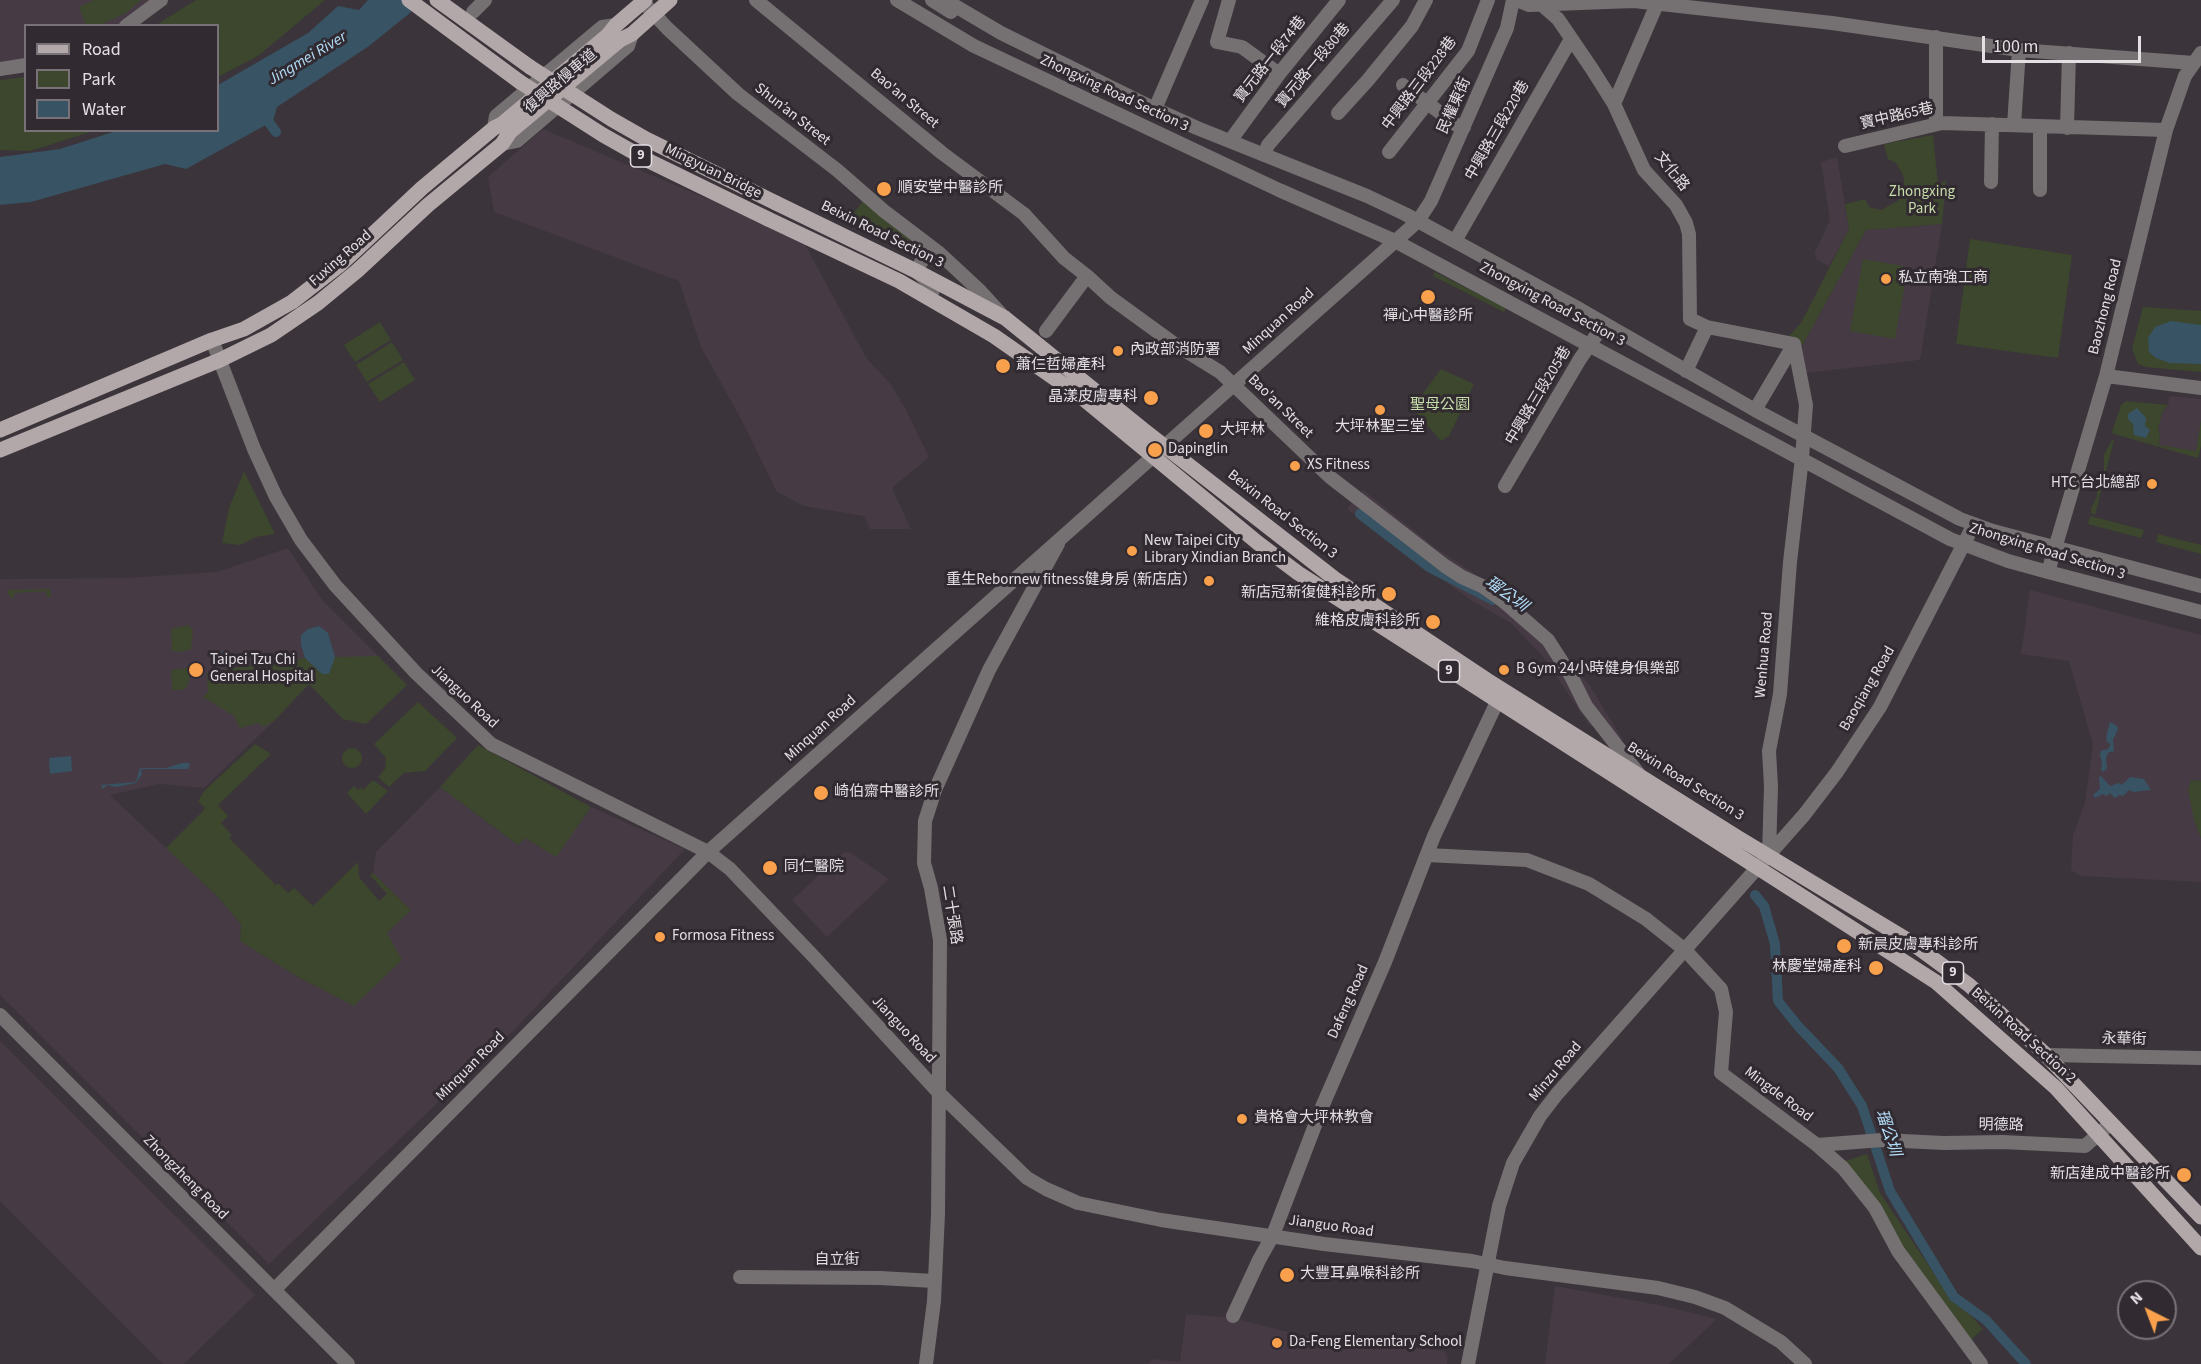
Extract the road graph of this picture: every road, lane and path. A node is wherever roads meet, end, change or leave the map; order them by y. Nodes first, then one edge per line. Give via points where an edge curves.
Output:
1 (161, 0) edge
2 (409, 0) edge
3 (437, 0) edge
4 (485, 0) edge
5 (670, 0) edge
6 (756, 0) edge
7 (932, 0) edge
8 (945, 0) edge
9 (1202, 0) edge
10 (1229, 0) edge
11 (1339, 0) edge
12 (1393, 0) edge
13 (1426, 0) edge
14 (1488, 0) edge
15 (1515, 0) edge
16 (643, 1) edge
17 (904, 2) edge
18 (1657, 4) junction
19 (1542, 5) junction
20 (473, 12) dead end
21 (654, 14) junction
22 (983, 23) junction
23 (129, 24) edge
24 (1936, 37) junction
25 (1572, 39) junction
26 (2019, 50) junction
27 (2069, 53) junction
28 (2198, 58) edge
29 (24, 65) edge
30 (0, 69) edge
31 (1279, 74) junction
32 (1403, 85) dead end
33 (1427, 102) junction
34 (1614, 104) junction
35 (1155, 109) junction
36 (1338, 113) dead end
37 (1936, 124) junction
38 (1992, 124) junction
39 (2014, 125) junction
40 (2040, 126) junction
41 (1464, 127) junction
42 (2067, 128) junction
43 (2166, 130) junction
44 (1230, 141) junction
45 (1845, 146) dead end
46 (1389, 152) dead end
47 (1264, 155) junction
48 (1991, 182) dead end
49 (2040, 190) dead end
50 (776, 203) joint
51 (768, 219) joint
52 (1418, 221) junction
53 (1395, 241) junction
54 (1455, 241) junction
55 (930, 247) junction
56 (916, 271) junction
57 (1087, 276) junction
58 (930, 297) junction
59 (1005, 318) junction
60 (1604, 324) junction
61 (1707, 327) junction
62 (1046, 331) dead end
63 (212, 340) junction
64 (1591, 344) junction
65 (1794, 344) junction
66 (219, 360) junction
67 (1686, 371) junction
68 (2106, 376) junction
69 (1234, 385) junction
70 (2201, 388) edge
71 (1755, 410) junction
72 (0, 430) edge
73 (1804, 435) junction
74 (0, 450) edge
75 (1159, 451) junction
76 (1802, 458) junction
77 (1505, 486) dead end
78 (1974, 525) junction
79 (1060, 539) junction
80 (1964, 545) junction
81 (2055, 548) junction
82 (2048, 572) junction
83 (2201, 586) edge
84 (2201, 612) edge
85 (1497, 702) junction
86 (1638, 773) junction
87 (708, 852) junction
88 (1427, 855) junction
89 (1769, 855) junction
90 (1758, 868) junction
91 (1685, 950) junction
92 (0, 1015) edge
93 (2046, 1055) junction
94 (2201, 1058) edge
95 (939, 1093) junction
96 (2111, 1124) junction
97 (2099, 1134) junction
98 (1817, 1145) junction
99 (2201, 1217) edge
100 (1273, 1235) junction
101 (2201, 1248) edge
102 (1488, 1263) junction
103 (740, 1277) dead end
104 (934, 1281) junction
105 (274, 1290) junction
106 (1233, 1316) dead end
107 (348, 1364) edge
108 (926, 1364) edge
109 (1468, 1364) edge
110 (1805, 1364) edge
111 (1981, 1364) edge

1 - 23 street
2 - 51 main road, Mingyuan Bridge / 9, bridge via 520,82 603,135
3 - 50 main road, Mingyuan Bridge / 9, bridge via 611,119
4 - 20 street
5 - 21 main road, Fuxing Road
6 - 57 street, Bao'an Street via 942,153 1024,214 1064,258
7 - 22 street via 970,23
8 - 22 street, Zhongxing Road Section 3
9 - 35 street
10 - 31 street via 1217,42 1242,47
11 - 31 street, 寶元路一段74巷
12 - 47 street, 寶元路一段80巷 via 1268,145
13 - 36 street via 1413,26
14 - 33 street, 中興路三段228巷 via 1468,51
15 - 19 street
15 - 41 street, 民權東街 via 1507,28
16 - 21 street, Shun’an Street
16 - 63 main road, Fuxing Road via 502,124 416,192 341,264 292,302 244,329
17 - 53 street, Zhongxing Road Section 3 via 974,46
18 - 19 street via 1634,1
18 - 24 street
18 - 34 street
19 - 25 street
21 - 55 street, Shun’an Street via 738,94
21 - 66 main road, Fuxing Road via 510,132 502,144 318,303 271,335
22 - 35 street, Zhongxing Road Section 3
24 - 26 street
24 - 37 street
25 - 34 street
25 - 54 street, 中興路三段220巷
26 - 27 street
26 - 39 street
27 - 28 street
27 - 42 street
28 - 43 street, Baozhong Road via 2185,76
29 - 30 street
31 - 44 street, 寶元路一段74巷
32 - 33 street
33 - 41 street
33 - 46 street, 中興路三段228巷
34 - 61 street, 文化路 via 1644,170 1676,205 1686,223 1690,319
35 - 44 street, Zhongxing Road Section 3
37 - 38 street, 寶中路65巷
37 - 45 street, 寶中路65巷
38 - 39 street, 寶中路65巷
38 - 48 street
39 - 40 street, 寶中路65巷
40 - 42 street, 寶中路65巷
40 - 49 street
41 - 52 street, 民權東街
42 - 43 street, 寶中路65巷
43 - 68 street, Baozhong Road
44 - 47 street, Zhongxing Road Section 3
47 - 52 street, Zhongxing Road Section 3
50 - 56 main road, Beixin Road Section 3 / 9
51 - 58 main road, Beixin Road Section 3 / 9
52 - 53 street, Minquan Road
52 - 54 street, Zhongxing Road Section 3
53 - 64 street, Zhongxing Road Section 3
53 - 69 street, Minquan Road
54 - 60 street, Zhongxing Road Section 3
55 - 56 street
55 - 59 street, Shun’an Street
56 - 58 street via 934,288
56 - 59 main road, Beixin Road Section 3 / 9
57 - 62 street
57 - 69 street, Bao'an Street via 1111,298
58 - 75 main road, Beixin Road Section 3 / 9 via 994,336
59 - 75 main road, Beixin Road Section 3 / 9
60 - 64 street, 中興路三段205巷
60 - 67 street, Zhongxing Road Section 3
61 - 65 street
61 - 67 street
63 - 66 street, Jianguo Road
63 - 72 main road, Fuxing Road
64 - 76 street, Zhongxing Road Section 3
64 - 77 street, 中興路三段205巷
65 - 71 street
65 - 73 street, Wenhua Road via 1806,405
66 - 74 main road, Fuxing Road
66 - 87 street, Jianguo Road via 254,449 301,540 335,585 416,673 491,744
67 - 71 street, Zhongxing Road Section 3
68 - 70 street
68 - 81 street, Baozhong Road
69 - 75 street, Minquan Road
69 - 86 street, Bao'an Street via 1330,477 1445,566 1502,600 1548,640 1586,706
71 - 73 street, Zhongxing Road Section 3
73 - 76 street, Wenhua Road
73 - 78 street, Zhongxing Road Section 3
75 - 79 street, Minquan Road
75 - 85 main road, Beixin Road Section 3 / 9 via 1258,543 1298,573
75 - 86 main road, Beixin Road Section 3 / 9 via 1335,579 1487,680
76 - 80 street, Zhongxing Road Section 3
76 - 89 street, Wenhua Road via 1780,694 1769,751
78 - 80 street, Baoqiang Road
78 - 81 street, Zhongxing Road Section 3
79 - 87 street, Minquan Road
79 - 95 street, 二十張路 via 989,670 925,821 924,863 940,940
80 - 82 street, Zhongxing Road Section 3
80 - 89 street, Baoqiang Road via 1880,707 1837,772
81 - 82 street, Baozhong Road
81 - 83 street, Zhongxing Road Section 3
82 - 84 street, Zhongxing Road Section 3
85 - 88 street, Dafeng Road
85 - 90 main road, Beixin Road Section 3 / 9
86 - 89 main road, Beixin Road Section 3 / 9
87 - 95 street, Jianguo Road via 730,869
87 - 105 street, Minquan Road
88 - 91 street, Mingde Road via 1527,860 1589,884 1646,919
88 - 100 street, Dafeng Road
89 - 90 street, Minzu Road
89 - 93 main road, Beixin Road Section 2 / 9 via 1909,940 1969,985
90 - 91 street, Minzu Road
90 - 97 main road, Beixin Road Section 2 / 9 via 1936,982 2056,1088
91 - 98 street, Mingde Road via 1721,989 1726,1012 1721,1073
91 - 102 street, Minzu Road via 1540,1116 1513,1163 1499,1206
92 - 105 street, Zhongzheng Road
93 - 94 street, 永華街
93 - 96 main road, Beixin Road Section 2 / 9
95 - 100 street, Jianguo Road via 1027,1178 1078,1203 1161,1220
95 - 104 street, 二十張路
96 - 97 street, 明德路
96 - 99 main road, Beixin Road Section 2 / 9
97 - 98 street, 明德路 via 2085,1146 1882,1140
97 - 101 main road, Beixin Road Section 2 / 9
98 - 111 street, Mingde Road via 1843,1168 1875,1208 1898,1251
100 - 102 street, Jianguo Road
100 - 106 street, Dafeng Road
102 - 109 street, Minzu Road
102 - 110 street, Jianguo Road via 1695,1297 1750,1321
103 - 104 street, 自立街
104 - 108 street, 二十張路
105 - 107 street, Zhongzheng Road

